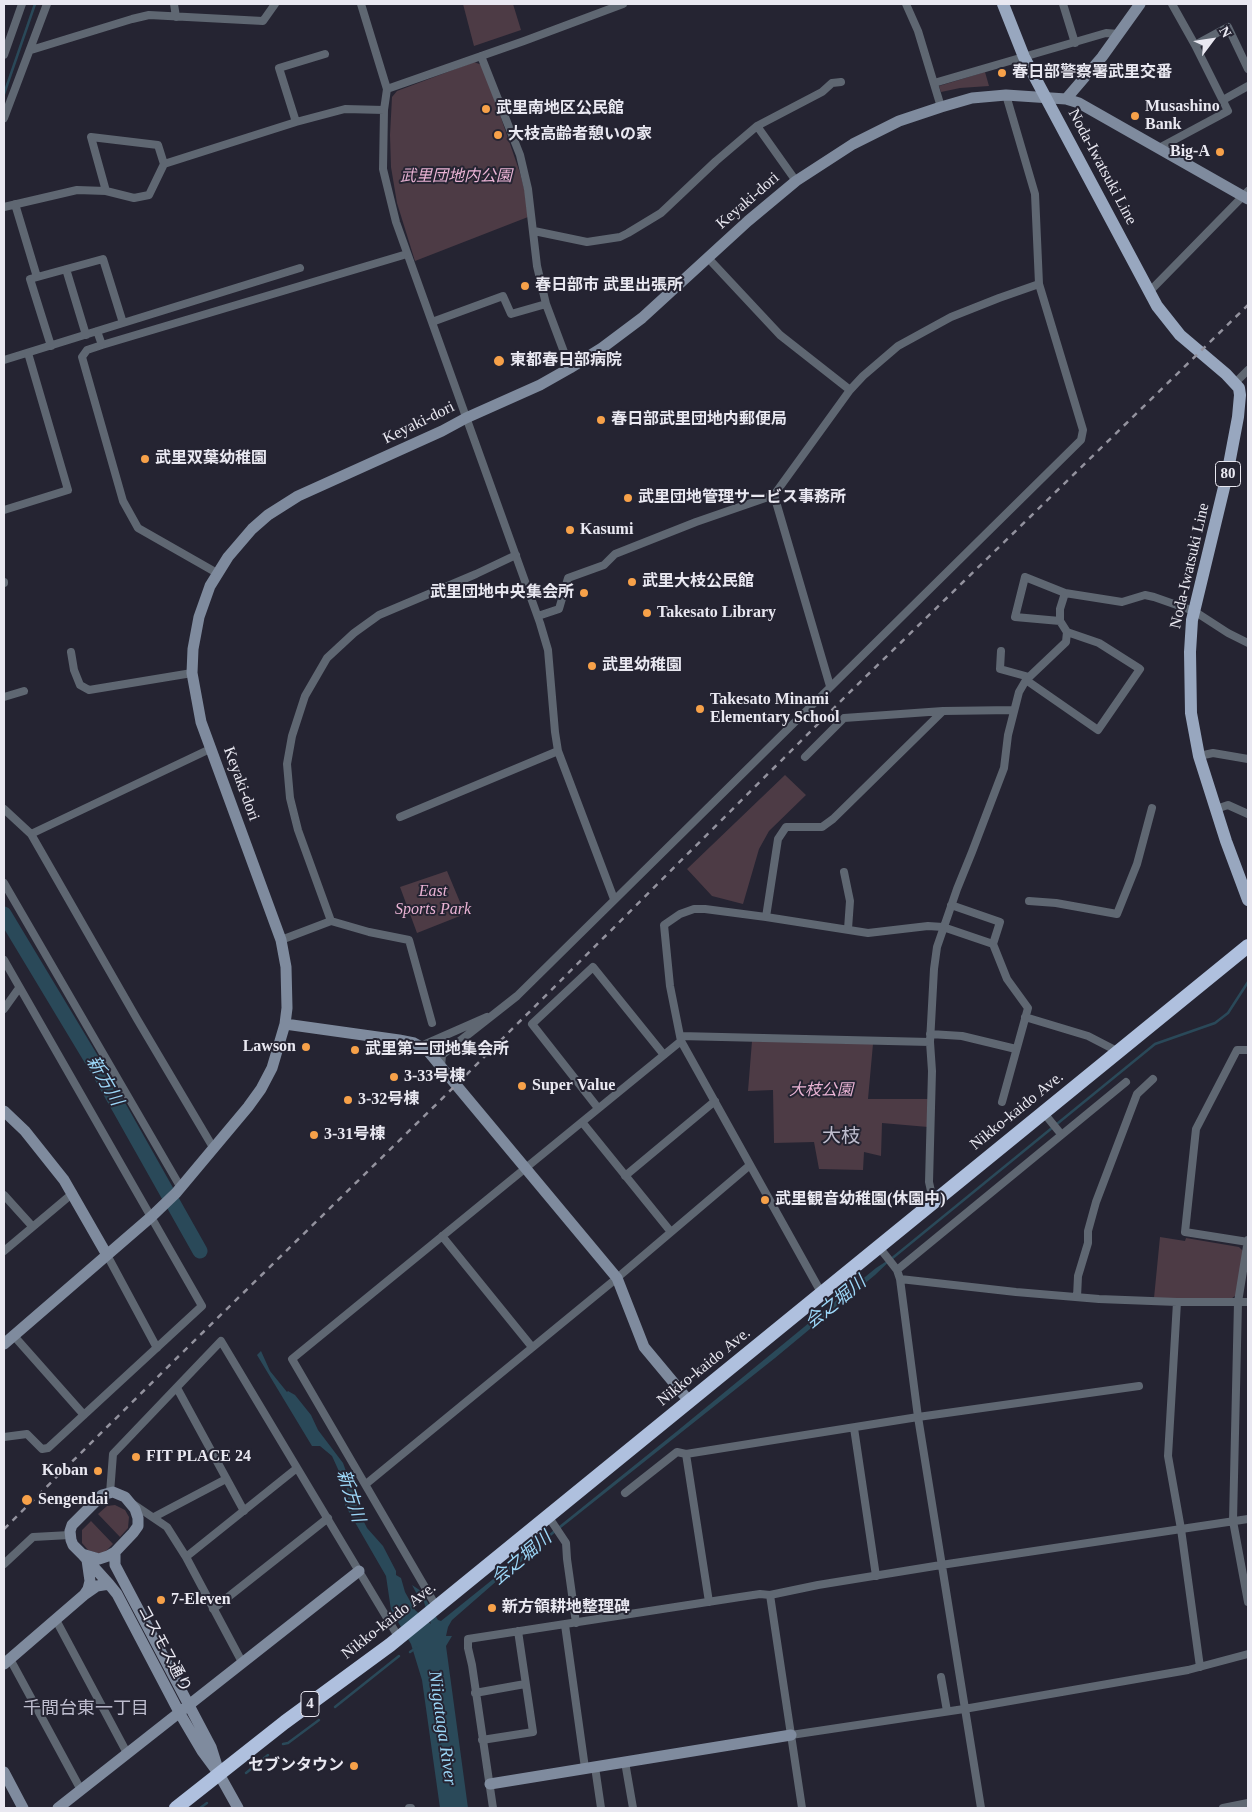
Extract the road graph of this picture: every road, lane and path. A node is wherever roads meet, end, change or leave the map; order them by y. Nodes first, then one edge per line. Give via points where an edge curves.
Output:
1 (22, 4) edge
2 (47, 4) edge
3 (174, 4) edge
4 (275, 4) edge
5 (361, 4) edge
6 (623, 4) edge
7 (906, 4) edge
8 (1003, 4) edge
9 (1063, 4) edge
10 (1140, 4) edge
11 (1172, 4) edge
12 (176, 17) junction
13 (1119, 34) junction
14 (1075, 43) junction
15 (1196, 45) junction
16 (31, 50) junction
17 (326, 54) dead end
18 (4, 56) edge
19 (482, 56) junction
20 (1024, 56) junction
21 (1245, 57) edge
22 (1248, 69) edge
23 (842, 82) dead end
24 (934, 83) junction
25 (1248, 86) edge
26 (387, 89) junction
27 (1006, 95) junction
28 (1046, 98) junction
29 (1066, 99) junction
30 (1223, 100) junction
31 (941, 106) junction
32 (384, 110) junction
33 (4, 118) edge
34 (296, 122) junction
35 (757, 126) junction
36 (1158, 148) junction
37 (164, 164) junction
38 (796, 180) junction
39 (106, 191) junction
40 (1246, 196) edge
41 (16, 204) junction
42 (4, 207) edge
43 (534, 231) junction
44 (406, 254) junction
45 (708, 258) junction
46 (300, 268) dead end
47 (66, 269) junction
48 (37, 277) junction
49 (1039, 284) junction
50 (1149, 292) junction
51 (546, 304) junction
52 (432, 322) junction
53 (123, 323) junction
54 (97, 331) junction
55 (86, 335) junction
56 (102, 345) junction
57 (50, 346) junction
58 (28, 353) junction
59 (4, 360) edge
60 (570, 368) junction
61 (1248, 370) edge
62 (1235, 383) junction
63 (850, 390) junction
64 (466, 418) junction
65 (1243, 418) edge
66 (774, 495) junction
67 (4, 510) edge
68 (516, 555) junction
69 (217, 573) junction
70 (1065, 593) junction
71 (1194, 612) junction
72 (538, 616) junction
73 (1060, 621) junction
74 (1067, 632) junction
75 (1248, 642) edge
76 (1001, 651) dead end
77 (71, 652) dead end
78 (192, 673) junction
79 (1028, 679) junction
80 (830, 686) junction
81 (24, 691) dead end
82 (4, 697) edge
83 (1014, 710) junction
84 (943, 711) junction
85 (210, 749) junction
86 (558, 751) junction
87 (1199, 756) junction
88 (805, 757) dead end
89 (1248, 759) edge
90 (1152, 808) dead end
91 (4, 809) edge
92 (1216, 809) junction
93 (1248, 814) edge
94 (400, 817) dead end
95 (31, 834) junction
96 (844, 872) dead end
97 (4, 883) edge
98 (614, 899) junction
99 (1248, 900) edge
100 (1029, 901) dead end
101 (951, 905) junction
102 (766, 916) junction
103 (331, 921) junction
104 (944, 927) junction
105 (848, 930) junction
106 (281, 940) junction
107 (993, 944) junction
108 (1248, 946) edge
109 (4, 960) edge
110 (19, 988) junction
111 (4, 1009) edge
112 (500, 1011) junction
113 (1025, 1017) junction
114 (432, 1023) dead end
115 (285, 1024) junction
116 (681, 1038) junction
117 (930, 1038) junction
118 (421, 1046) junction
119 (1016, 1049) junction
120 (1248, 1050) edge
121 (1117, 1052) junction
122 (664, 1054) junction
123 (441, 1067) junction
124 (1153, 1078) dead end
125 (1126, 1082) dead end
126 (715, 1101) junction
127 (1002, 1102) dead end
128 (598, 1108) junction
129 (4, 1110) edge
130 (1046, 1116) junction
131 (582, 1122) junction
132 (1060, 1133) junction
133 (214, 1149) junction
134 (750, 1165) junction
135 (526, 1167) junction
136 (626, 1176) junction
137 (179, 1190) junction
138 (72, 1193) junction
139 (4, 1195) edge
140 (936, 1200) junction
141 (150, 1218) junction
142 (32, 1226) junction
143 (671, 1232) junction
144 (442, 1236) junction
145 (1248, 1241) edge
146 (4, 1251) edge
147 (882, 1251) junction
148 (107, 1255) junction
149 (896, 1269) junction
150 (616, 1278) junction
151 (900, 1279) junction
152 (822, 1294) junction
153 (1077, 1298) junction
154 (1177, 1302) junction
155 (1238, 1302) junction
156 (1248, 1302) edge
157 (7, 1341) edge
158 (532, 1347) junction
159 (157, 1348) junction
160 (1139, 1386) dead end
161 (177, 1388) junction
162 (689, 1401) junction
163 (84, 1415) junction
164 (918, 1417) junction
165 (854, 1428) junction
166 (4, 1437) edge
167 (686, 1454) junction
168 (297, 1468) junction
169 (226, 1479) junction
170 (366, 1484) junction
171 (110, 1493) junction
172 (625, 1493) dead end
173 (131, 1503) junction
174 (244, 1511) junction
175 (154, 1517) junction
176 (328, 1518) junction
177 (1248, 1519) edge
178 (1233, 1521) junction
179 (552, 1522) junction
180 (1181, 1529) junction
181 (72, 1540) junction
182 (115, 1552) junction
183 (84, 1557) junction
184 (186, 1557) junction
185 (4, 1564) edge
186 (941, 1565) junction
187 (359, 1571) junction
188 (876, 1576) junction
189 (110, 1584) junction
190 (770, 1595) junction
191 (84, 1596) junction
192 (709, 1602) junction
193 (1248, 1602) edge
194 (435, 1607) junction
195 (213, 1609) junction
196 (56, 1620) junction
197 (576, 1623) junction
198 (565, 1625) junction
199 (518, 1631) junction
200 (400, 1636) junction
201 (1248, 1654) edge
202 (7, 1661) edge
203 (242, 1662) junction
204 (1200, 1667) junction
205 (941, 1677) dead end
206 (525, 1684) junction
207 (475, 1693) junction
208 (184, 1708) junction
209 (964, 1709) junction
210 (947, 1711) junction
211 (792, 1735) junction
212 (482, 1740) junction
213 (127, 1753) junction
214 (625, 1762) junction
215 (590, 1768) junction
216 (4, 1772) edge
217 (219, 1774) junction
218 (490, 1784) junction
219 (80, 1790) junction
220 (1248, 1803) edge
221 (24, 1808) edge
222 (58, 1808) edge
223 (176, 1808) edge
224 (238, 1808) edge
225 (493, 1808) edge
226 (601, 1808) edge
227 (633, 1808) edge
228 (802, 1808) edge
229 (981, 1808) edge
230 (1223, 1808) edge

1 - 18 street
2 - 16 street
3 - 12 street
4 - 12 street via 262,21
5 - 26 street
6 - 19 street
7 - 24 street
8 - 20 main road, Noda-Iwatsuki Line
9 - 14 street
10 - 13 street
11 - 15 street
12 - 16 street via 149,15
13 - 14 street via 1106,33
13 - 29 street
14 - 20 street
15 - 21 street via 1228,27
15 - 30 street
16 - 33 street
17 - 34 street via 279,68
19 - 26 street
19 - 43 street via 520,155
20 - 24 street
20 - 28 main road, Noda-Iwatsuki Line
21 - 22 street
23 - 35 street via 832,83 822,92
24 - 31 street
25 - 30 street
26 - 32 street
27 - 28 street, Keyaki-dori
27 - 31 street, Keyaki-dori via 972,98
27 - 49 street via 1035,194
28 - 29 street, Keyaki-dori
28 - 50 main road, Noda-Iwatsuki Line
29 - 36 street, Keyaki-dori via 1080,103
30 - 36 street via 1228,111
31 - 38 street, Keyaki-dori via 899,121 853,144
32 - 34 street via 344,109
32 - 44 street via 383,169
34 - 37 street
35 - 38 street
35 - 43 street via 661,213 620,237 586,242
36 - 40 street, Keyaki-dori
37 - 39 street via 149,195 134,198
37 - 39 street via 158,145 91,137
38 - 45 street, Keyaki-dori
39 - 41 street via 77,190
40 - 50 street
41 - 42 street
41 - 48 street
43 - 51 street via 537,266
44 - 52 street
44 - 56 street
45 - 60 street, Keyaki-dori via 642,318
45 - 63 street via 780,335
46 - 53 street
47 - 48 street
47 - 53 street via 103,259
47 - 55 street
48 - 57 street via 30,279
49 - 63 street via 951,318 910,339 868,371
49 - 80 street via 1083,430 1081,440
50 - 62 main road, Noda-Iwatsuki Line via 1180,335
51 - 52 street via 511,314 503,296
51 - 60 street
52 - 64 street
53 - 54 street
54 - 55 street
54 - 56 street
55 - 57 street
56 - 69 street via 87,350 82,357 123,501 138,528
57 - 58 street
58 - 59 street
58 - 67 street via 68,490
60 - 64 street, Keyaki-dori
61 - 62 street
62 - 65 main road, Noda-Iwatsuki Line / 80
63 - 66 street
64 - 68 street
64 - 69 street, Keyaki-dori via 284,503 252,529
65 - 71 main road, Noda-Iwatsuki Line / 80
66 - 72 street via 615,554 604,565 568,578 559,609
66 - 80 street
68 - 72 street
68 - 103 street via 379,615 354,632 327,658 304,696 287,764 290,798 298,830
69 - 78 street, Keyaki-dori via 199,617
70 - 71 street via 1122,602 1146,595
70 - 73 street
70 - 73 street via 1025,577 1015,617
71 - 75 street
71 - 87 main road, Noda-Iwatsuki Line / 80 via 1190,635 1192,713
72 - 86 street via 548,650
73 - 74 street
74 - 79 street via 1066,642
74 - 79 street via 1099,643 1140,668 1098,730
76 - 79 street via 1000,668
77 - 78 street via 80,685 89,690
78 - 85 street, Keyaki-dori via 197,706
79 - 83 street via 1019,692
80 - 98 street
81 - 82 street
83 - 84 street
83 - 101 street via 1004,768
84 - 88 street via 844,718
84 - 102 street via 833,820 822,827 786,827 778,838
85 - 95 street
85 - 106 street, Keyaki-dori
86 - 94 street
86 - 98 street
87 - 89 street via 1213,753
87 - 92 main road, Noda-Iwatsuki Line / 80
90 - 100 street via 1137,864 1117,914
91 - 95 street
92 - 93 street via 1228,805
92 - 99 main road, Noda-Iwatsuki Line / 80
95 - 133 street
96 - 105 street via 850,901
97 - 137 street
98 - 112 street
101 - 104 street
101 - 107 street via 1000,922
102 - 105 street
102 - 116 street via 694,909 664,925 670,986
103 - 106 street
103 - 114 street via 409,940
104 - 105 street via 868,933
104 - 107 street
104 - 117 street via 934,969
106 - 115 street, Keyaki-dori via 288,995
107 - 113 street via 1007,979 1028,1008
108 - 121 highway, Nikko-kaido Ave. / 4
109 - 110 street
110 - 111 street
110 - 141 street
112 - 118 street
112 - 123 street via 442,1055
113 - 119 street
113 - 121 street via 1088,1036
115 - 118 street
115 - 133 street, Keyaki-dori via 272,1068 261,1089
116 - 117 street
116 - 122 street
116 - 126 street
117 - 119 street via 962,1036
117 - 140 street via 929,1182
118 - 123 street
119 - 127 street
120 - 145 street via 1237,1050 1196,1129 1185,1232
121 - 130 highway, Nikko-kaido Ave. / 4
122 - 128 street
122 - 128 street via 593,967 532,1024
123 - 135 street
124 - 153 street via 1137,1094 1096,1202 1078,1276
125 - 132 street
126 - 134 street
126 - 136 street
128 - 131 street
129 - 138 street via 48,1158
130 - 132 street
130 - 140 highway, Nikko-kaido Ave. / 4
131 - 135 street
131 - 136 street
132 - 149 street
133 - 137 street, Keyaki-dori
134 - 143 street
134 - 152 street
135 - 144 street
135 - 150 street
136 - 143 street
137 - 141 street, Keyaki-dori
138 - 142 street
138 - 148 street
139 - 142 street
140 - 147 highway, Nikko-kaido Ave. / 4
141 - 148 street, Keyaki-dori
141 - 159 street via 202,1306
142 - 146 street
143 - 150 street
144 - 158 street
144 - 170 street via 292,1359
145 - 155 street
147 - 149 street
147 - 152 highway, Nikko-kaido Ave. / 4
148 - 157 street, Keyaki-dori
148 - 159 street
149 - 151 street
150 - 158 street
150 - 162 street via 644,1347
151 - 153 street
151 - 164 street
152 - 162 highway, Nikko-kaido Ave. / 4
153 - 154 street
154 - 155 street
154 - 180 street via 1168,1456
155 - 156 street
155 - 178 street
157 - 163 street
158 - 170 street
159 - 163 street
160 - 164 street
161 - 168 street via 221,1341
161 - 169 street
161 - 171 street via 113,1454
162 - 179 highway, Nikko-kaido Ave. / 4
163 - 166 street via 48,1448 42,1449 27,1434
164 - 165 street
164 - 186 street
165 - 167 street
165 - 188 street
167 - 172 street via 677,1452 670,1456
167 - 192 street
168 - 174 street
168 - 176 street
169 - 174 street
169 - 175 street
170 - 194 street
171 - 173 street via 125,1497
171 - 181 street via 102,1495 72,1526
173 - 175 street
173 - 182 street via 138,1526
174 - 184 street
175 - 184 street via 168,1527
176 - 187 street
176 - 195 street
177 - 178 street
178 - 180 street
178 - 193 street
179 - 194 highway, Nikko-kaido Ave. / 4
179 - 197 street via 566,1543
180 - 186 street
180 - 204 street
181 - 183 street, コスモス通り
181 - 185 street via 33,1537
182 - 183 street via 99,1559
182 - 208 street, コスモス通り via 115,1565
183 - 189 street, コスモス通り
183 - 191 street via 90,1581
184 - 195 street
186 - 188 street
186 - 209 street
187 - 200 street
187 - 203 street
188 - 190 street
189 - 191 street via 97,1586
189 - 208 street, コスモス通り
190 - 192 street
190 - 211 street
191 - 196 street
192 - 197 street
194 - 200 highway, Nikko-kaido Ave. / 4
195 - 203 street
196 - 202 street
196 - 213 street
197 - 198 street
198 - 199 street
198 - 215 street
199 - 206 street
199 - 207 street via 467,1639
200 - 217 highway, Nikko-kaido Ave. / 4
201 - 204 street
202 - 219 street
203 - 208 street
204 - 209 street
205 - 210 street
206 - 207 street
206 - 212 street via 533,1732
207 - 212 street
208 - 213 street
208 - 217 street, コスモス通り via 211,1747
209 - 210 street
209 - 229 street
210 - 211 street
211 - 214 street
211 - 228 street
212 - 218 street
213 - 219 street
214 - 215 street
214 - 227 street
215 - 218 street
215 - 226 street
216 - 221 street
217 - 223 highway, Nikko-kaido Ave. / 4
217 - 224 street, コスモス通り
218 - 225 street
219 - 222 street
220 - 230 street

